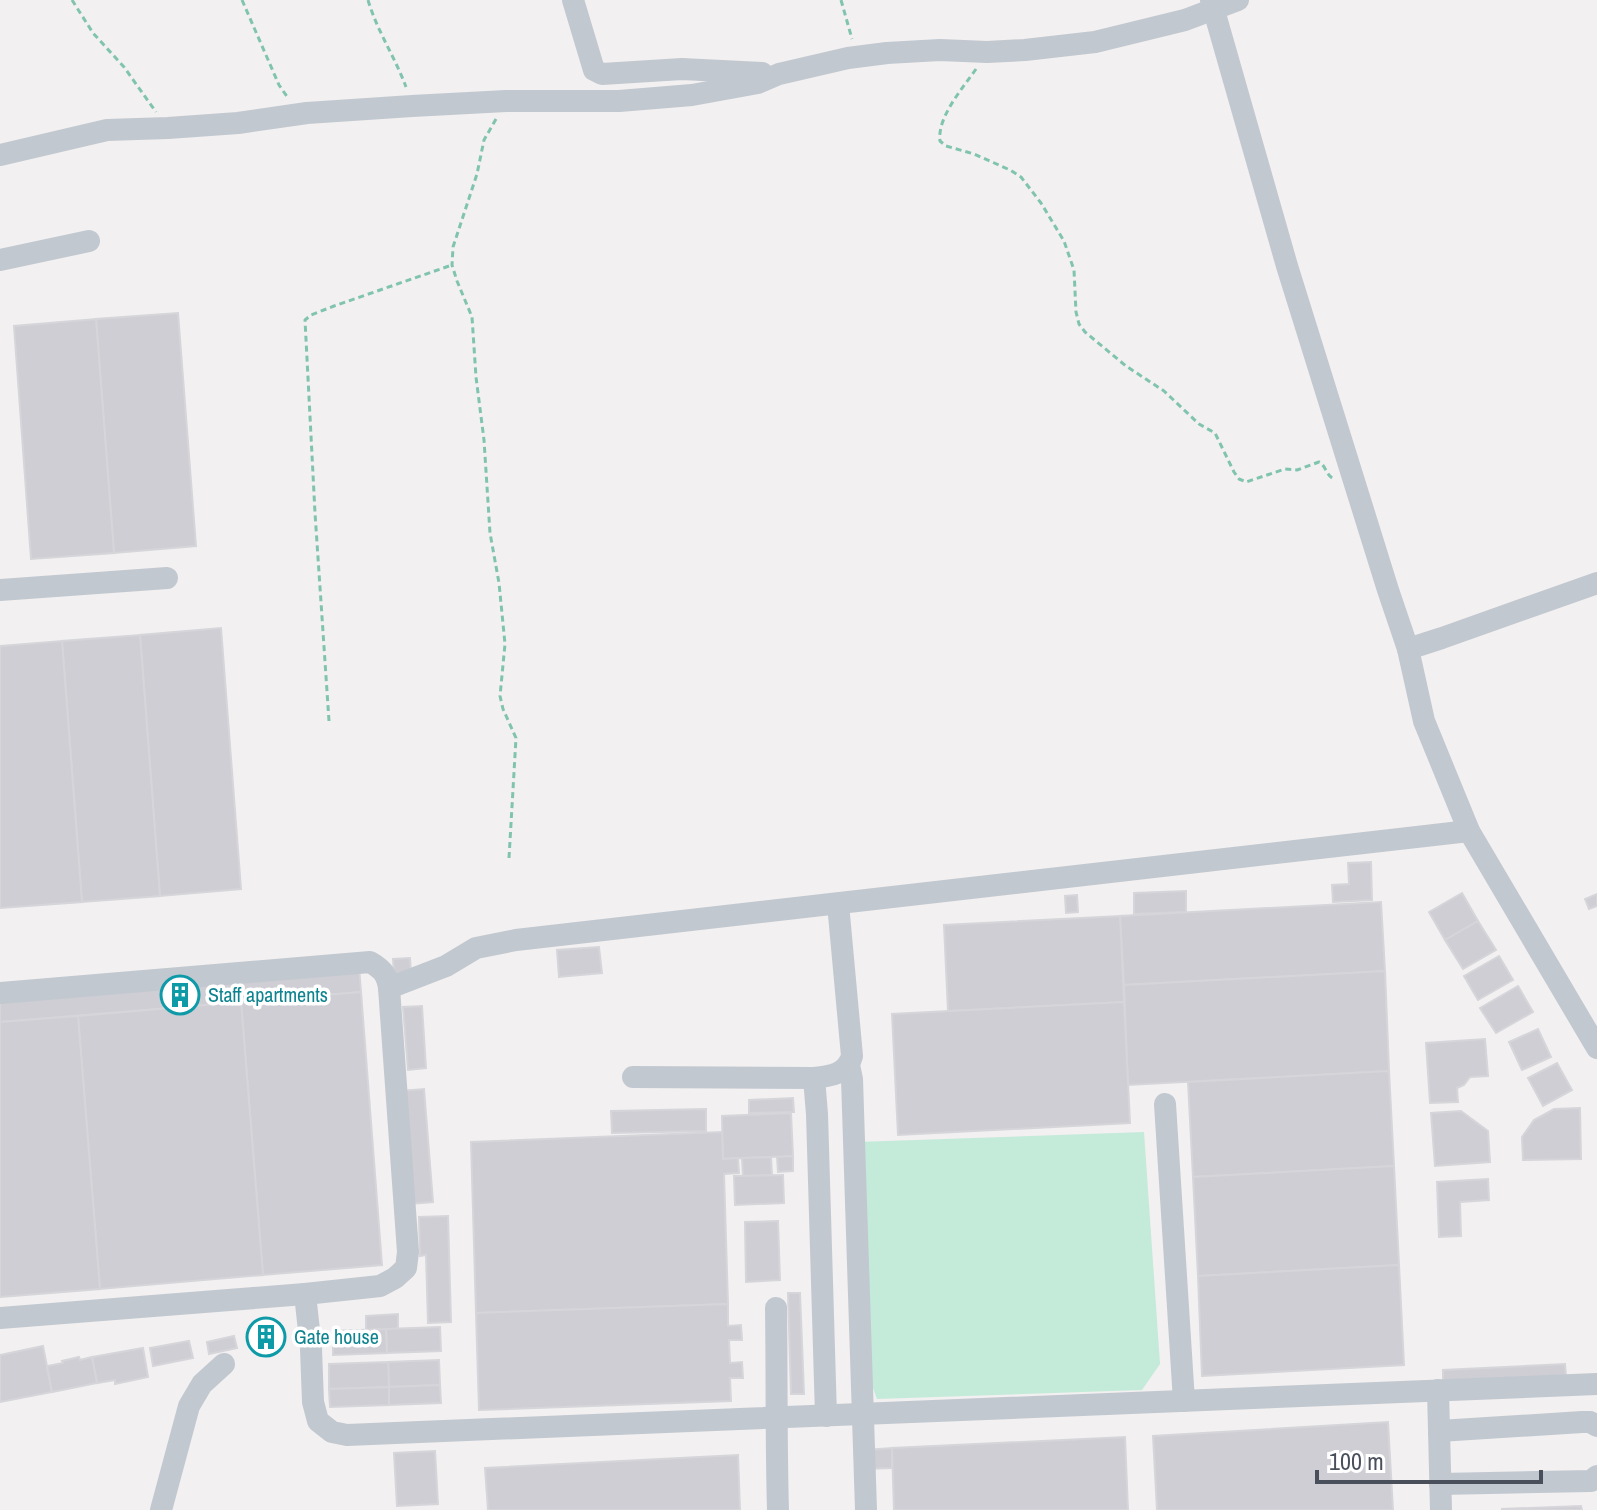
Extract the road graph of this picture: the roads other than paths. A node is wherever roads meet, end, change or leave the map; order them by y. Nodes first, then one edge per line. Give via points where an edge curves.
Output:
1 (573, 0) edge
2 (1238, 0) edge
3 (1213, 4) edge
4 (779, 74) junction
5 (2, 149) edge
6 (89, 241) dead end
7 (0, 260) edge
8 (167, 578) dead end
9 (1597, 583) edge
10 (0, 590) edge
11 (1408, 649) junction
12 (1469, 831) junction
13 (838, 904) junction
14 (389, 988) junction
15 (0, 993) edge
16 (1594, 1035) edge
17 (849, 1065) junction
18 (633, 1077) dead end
19 (814, 1078) junction
20 (1165, 1104) dead end
21 (305, 1294) junction
22 (776, 1308) dead end
23 (0, 1318) edge
24 (224, 1364) dead end
25 (1597, 1384) edge
26 (1438, 1390) junction
27 (1184, 1401) junction
28 (862, 1414) junction
29 (778, 1416) junction
30 (826, 1416) junction
31 (1597, 1426) edge
32 (1439, 1431) junction
33 (1597, 1476) edge
34 (1440, 1484) junction
35 (161, 1510) edge
36 (778, 1510) edge
37 (866, 1510) edge
38 (1441, 1510) edge

1 - 4 street via 596,72 701,69
2 - 3 street
3 - 4 street via 1185,20 1095,42 987,52 887,53
3 - 11 street via 1287,266
4 - 5 street via 692,95 306,113 238,123 97,130
6 - 7 street
8 - 10 street
9 - 11 street
11 - 12 street via 1424,721
12 - 13 street
12 - 16 street
13 - 14 street via 492,943
13 - 17 street
14 - 15 street via 388,976 370,962
14 - 21 street via 406,1268 380,1286
17 - 19 street
17 - 28 street
18 - 19 street
19 - 30 street
20 - 27 street
21 - 23 street
21 - 29 street via 313,1402 318,1421 332,1432
22 - 29 street
24 - 35 street via 202,1384 189,1406
25 - 26 street
26 - 27 street
26 - 32 street
27 - 28 street
28 - 30 street
28 - 37 street
29 - 30 street
29 - 36 street
31 - 32 street via 1582,1422
32 - 34 street
33 - 34 street via 1591,1481
34 - 38 street

